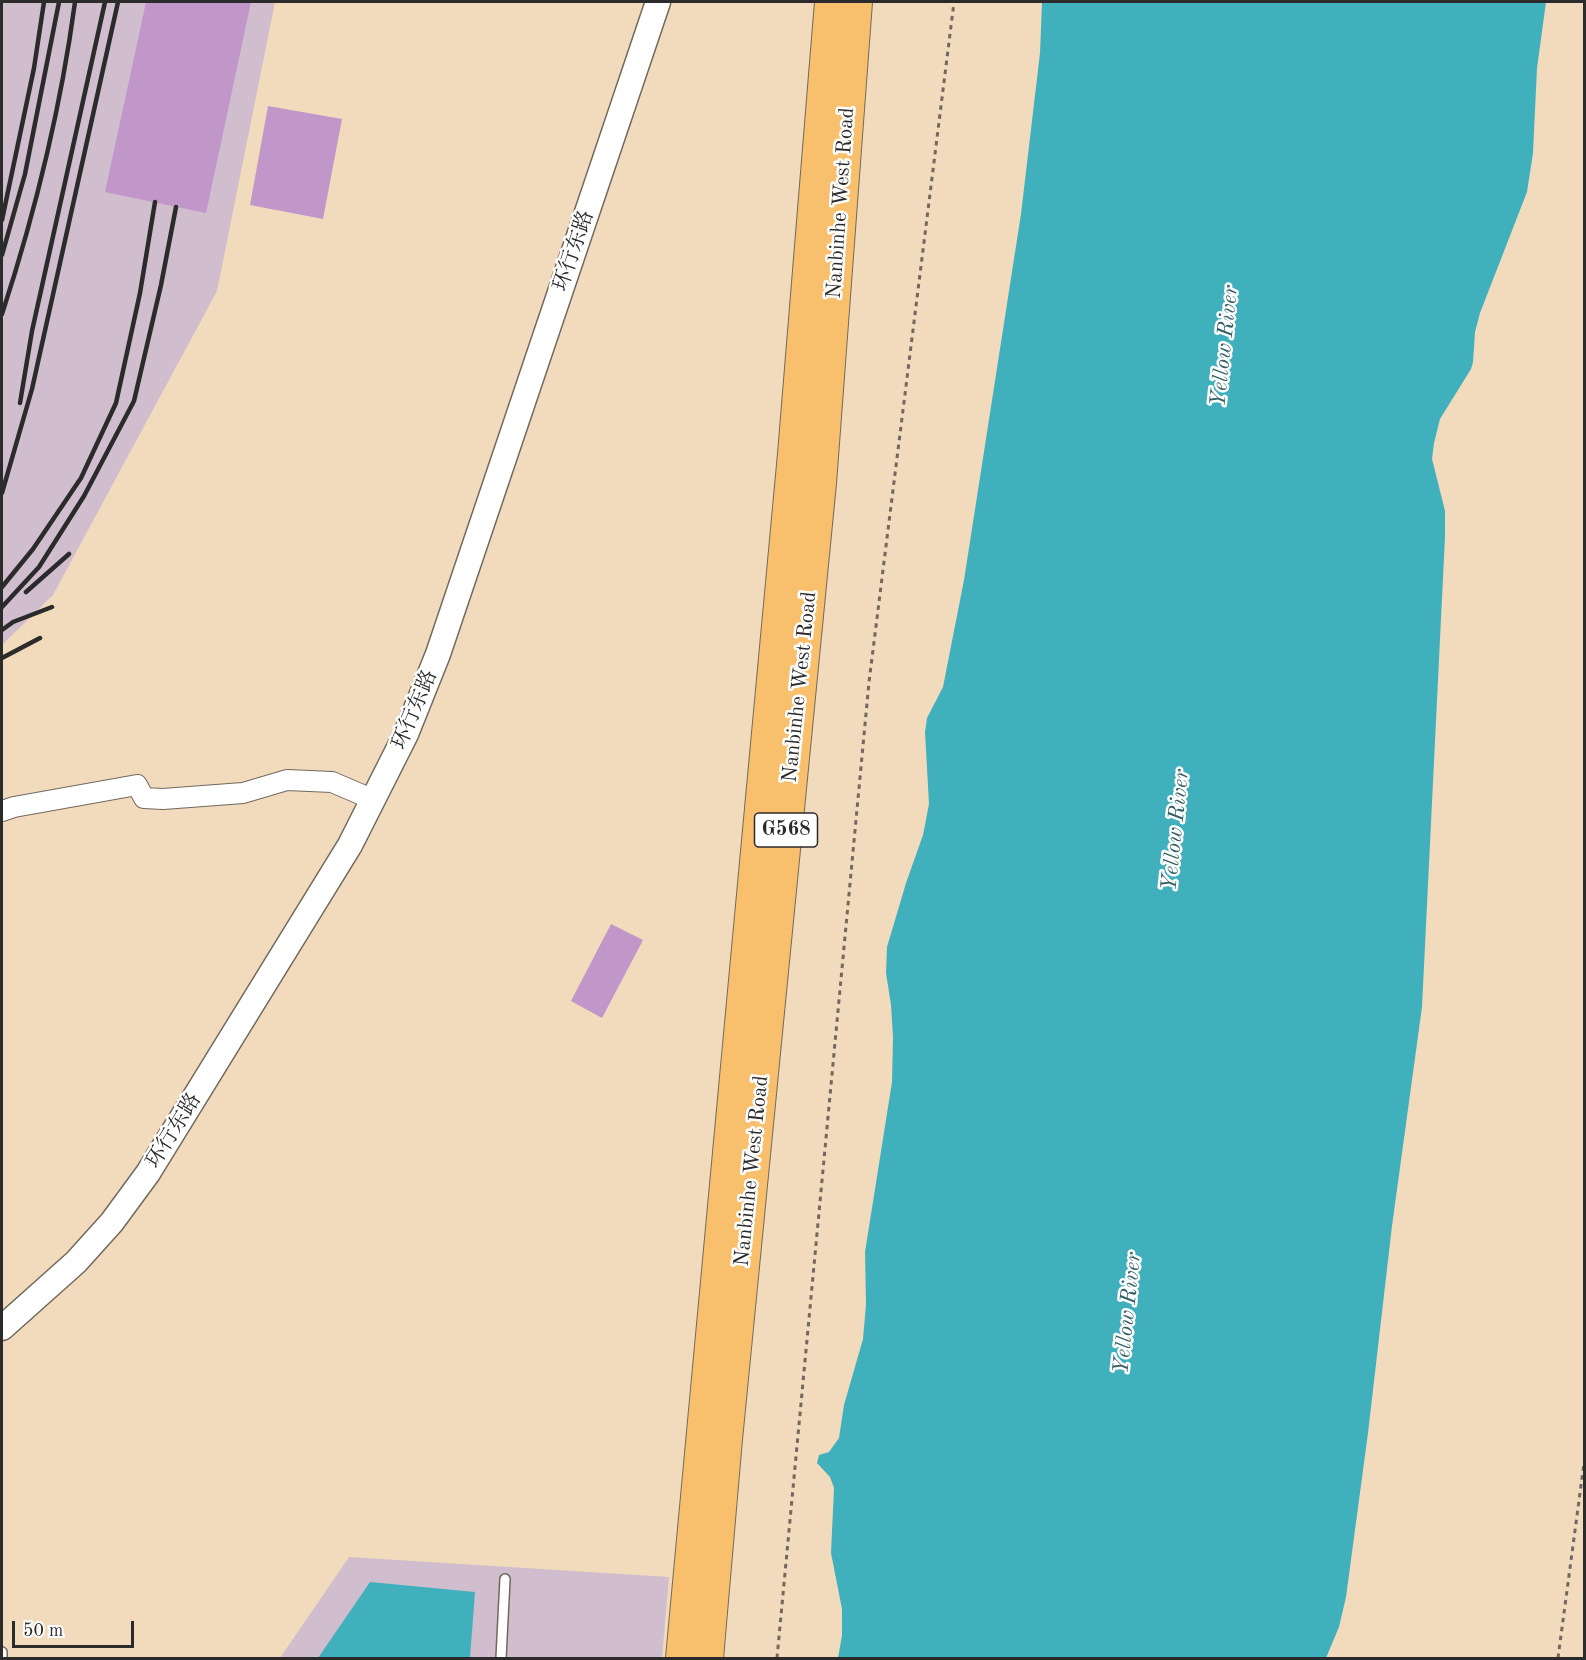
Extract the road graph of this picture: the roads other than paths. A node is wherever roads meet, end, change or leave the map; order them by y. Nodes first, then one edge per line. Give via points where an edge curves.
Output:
1 (658, 2) edge
2 (831, 2) edge
3 (856, 2) edge
4 (374, 800) junction
5 (2, 811) edge
6 (2, 1328) edge
7 (505, 1580) dead end
8 (2, 1652) edge
9 (2, 1659) edge
10 (501, 1659) edge
11 (682, 1659) edge
12 (707, 1659) edge

1 - 4 street, 环行东路 via 438,654
2 - 11 highway, Nanbinhe West Road / G568 via 794,454
3 - 12 highway, Nanbinhe West Road / G568 via 820,483
4 - 5 street via 332,782 287,780 243,793 163,799 144,798 137,785
4 - 6 street, 环行东路 via 148,1173 76,1262
7 - 10 lane
8 - 9 lane

